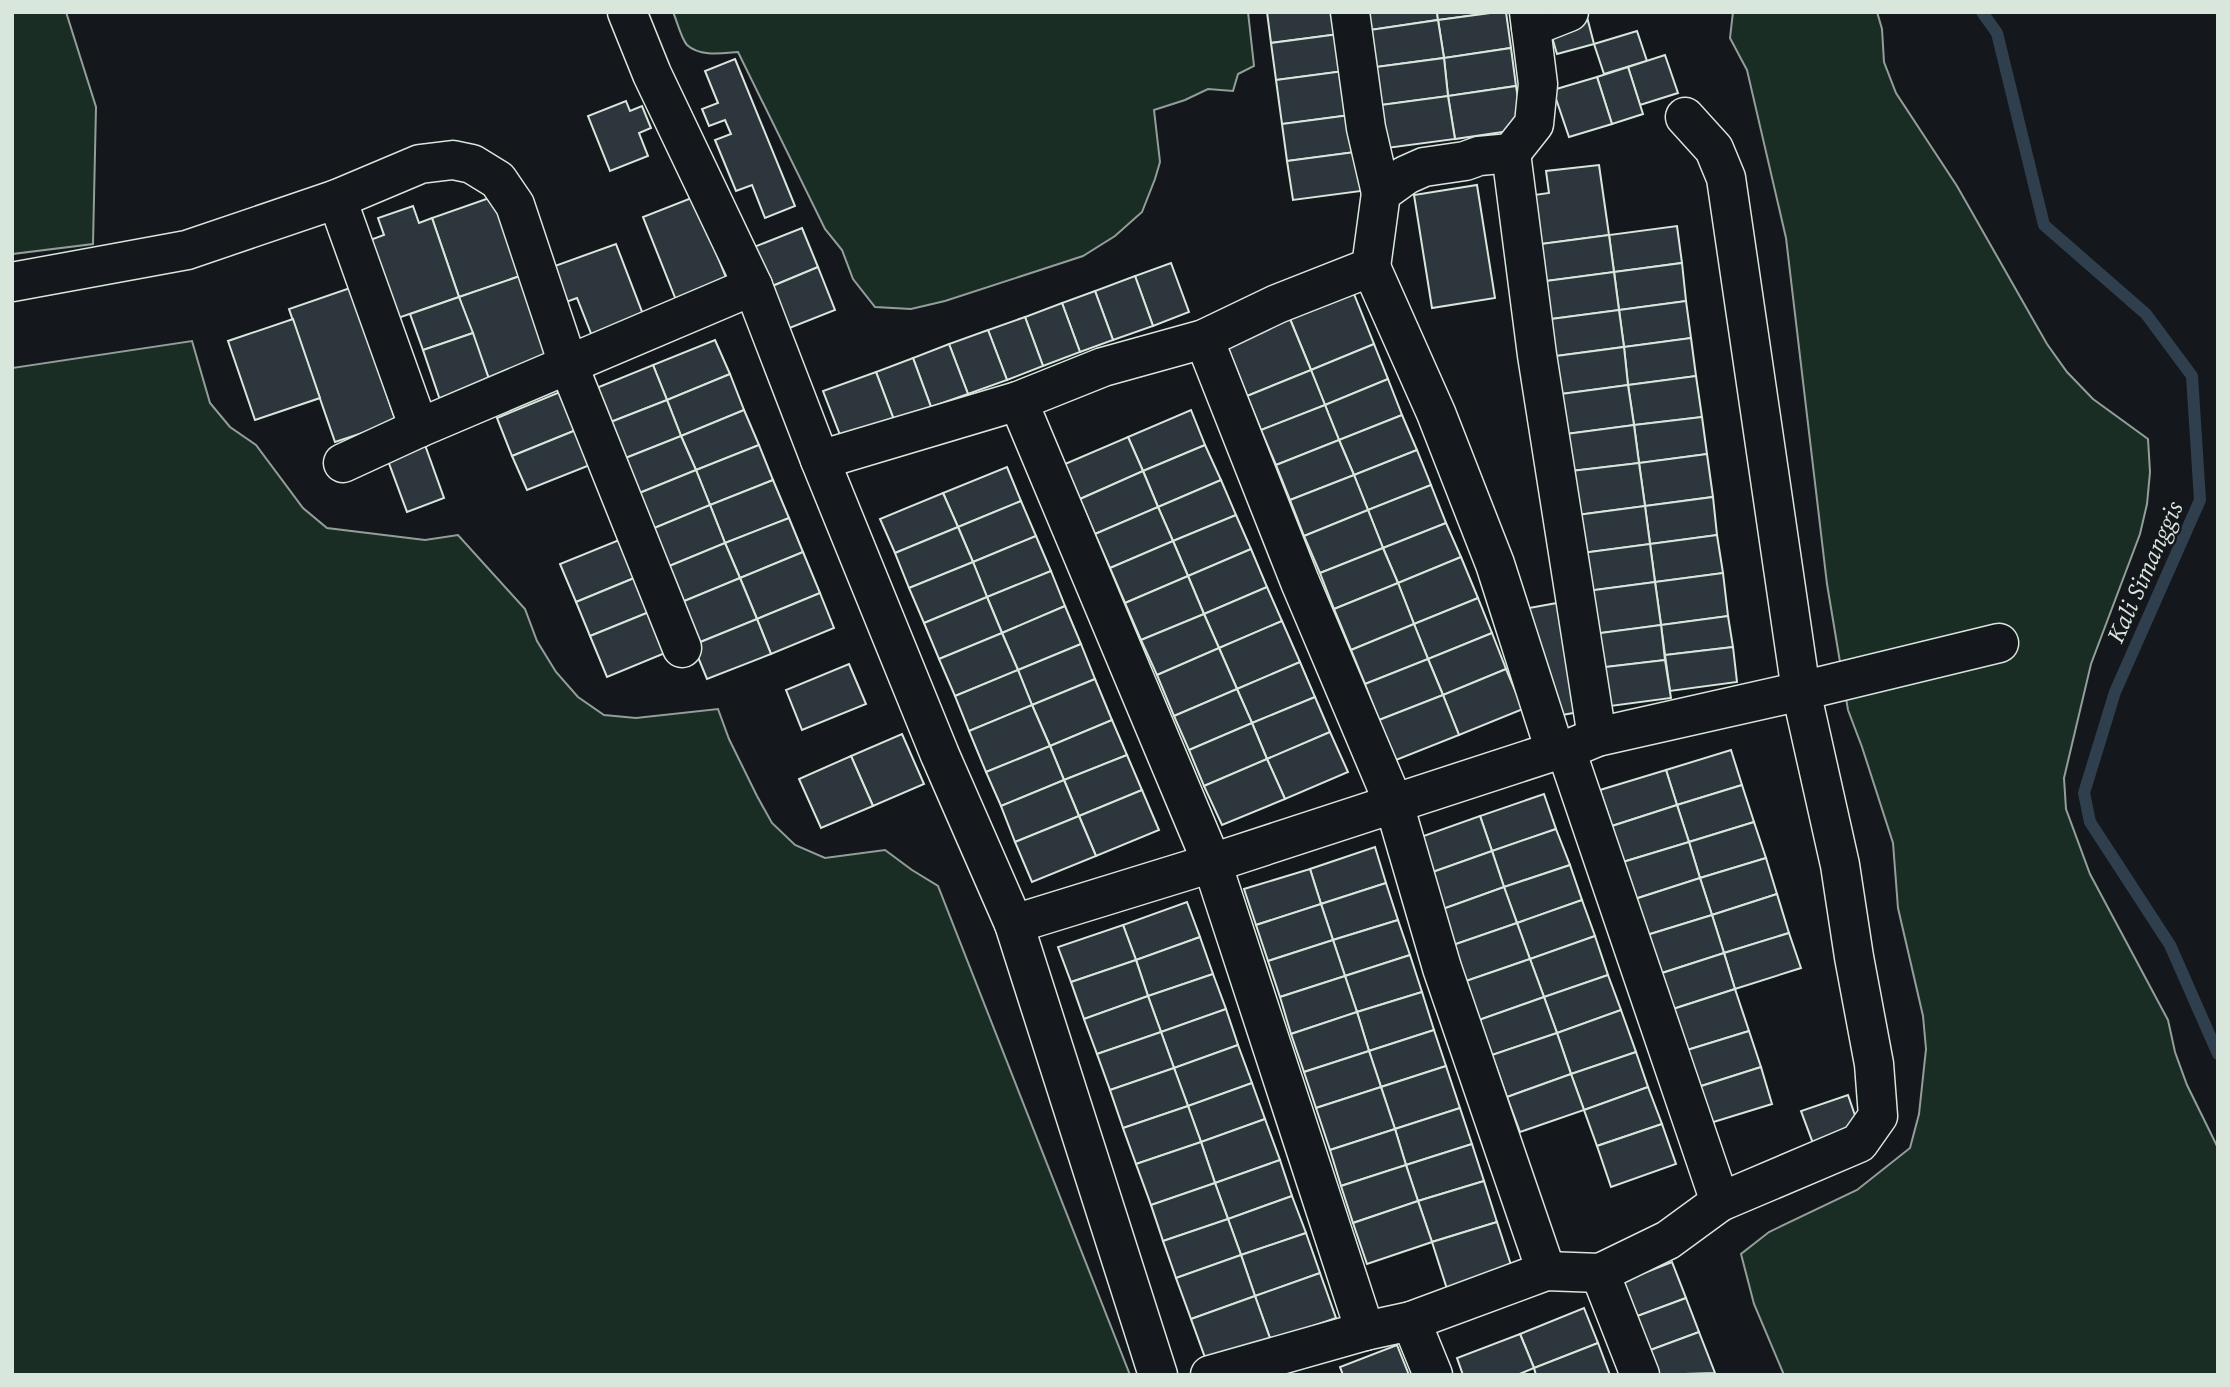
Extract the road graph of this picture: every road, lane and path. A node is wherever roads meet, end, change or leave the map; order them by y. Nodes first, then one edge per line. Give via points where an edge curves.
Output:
1 (627, 12) edge
2 (1350, 12) edge
3 (1569, 12) edge
4 (1530, 20) edge
5 (1685, 117) dead end
6 (1511, 153) junction
7 (1381, 193) junction
8 (337, 199) junction
9 (1371, 267) junction
10 (12, 282) edge
11 (753, 286) junction
12 (1204, 339) junction
13 (568, 365) junction
14 (1017, 401) junction
15 (419, 428) junction
16 (820, 460) junction
17 (343, 463) dead end
18 (1998, 643) dead end
19 (682, 648) dead end
20 (1801, 691) junction
21 (1573, 746) junction
22 (1394, 804) junction
23 (1212, 863) junction
24 (1014, 925) junction
25 (1720, 1202) junction
26 (1546, 1271) junction
27 (1600, 1273) junction
28 (1410, 1321) junction
29 (1365, 1331) junction
30 (1158, 1375) edge
31 (1210, 1375) edge
32 (1433, 1375) edge
33 (1640, 1375) edge

1 - 11 street
2 - 7 street via 1366,128
3 - 4 street
4 - 6 street via 1538,84 1534,124
5 - 20 street via 1714,149 1726,178
6 - 7 street via 1424,167
6 - 21 street via 1537,355
7 - 9 street
8 - 10 street via 187,250
8 - 13 street via 420,164 453,160 472,164 498,180 514,205
8 - 15 street
9 - 12 street
9 - 21 street
11 - 13 street
11 - 16 street
12 - 14 street via 1103,367
12 - 22 street
13 - 15 street
13 - 19 street
14 - 16 street
14 - 23 street
15 - 17 street
16 - 24 street
18 - 20 street
20 - 21 street
20 - 25 street via 1840,865 1874,1064 1878,1116 1859,1143
21 - 22 street
21 - 25 street
22 - 23 street
22 - 26 street via 1442,968
23 - 24 street
23 - 29 street
24 - 30 street
25 - 27 street via 1668,1240
26 - 27 street
26 - 28 street
27 - 33 street
28 - 29 street
28 - 32 street
29 - 31 street

